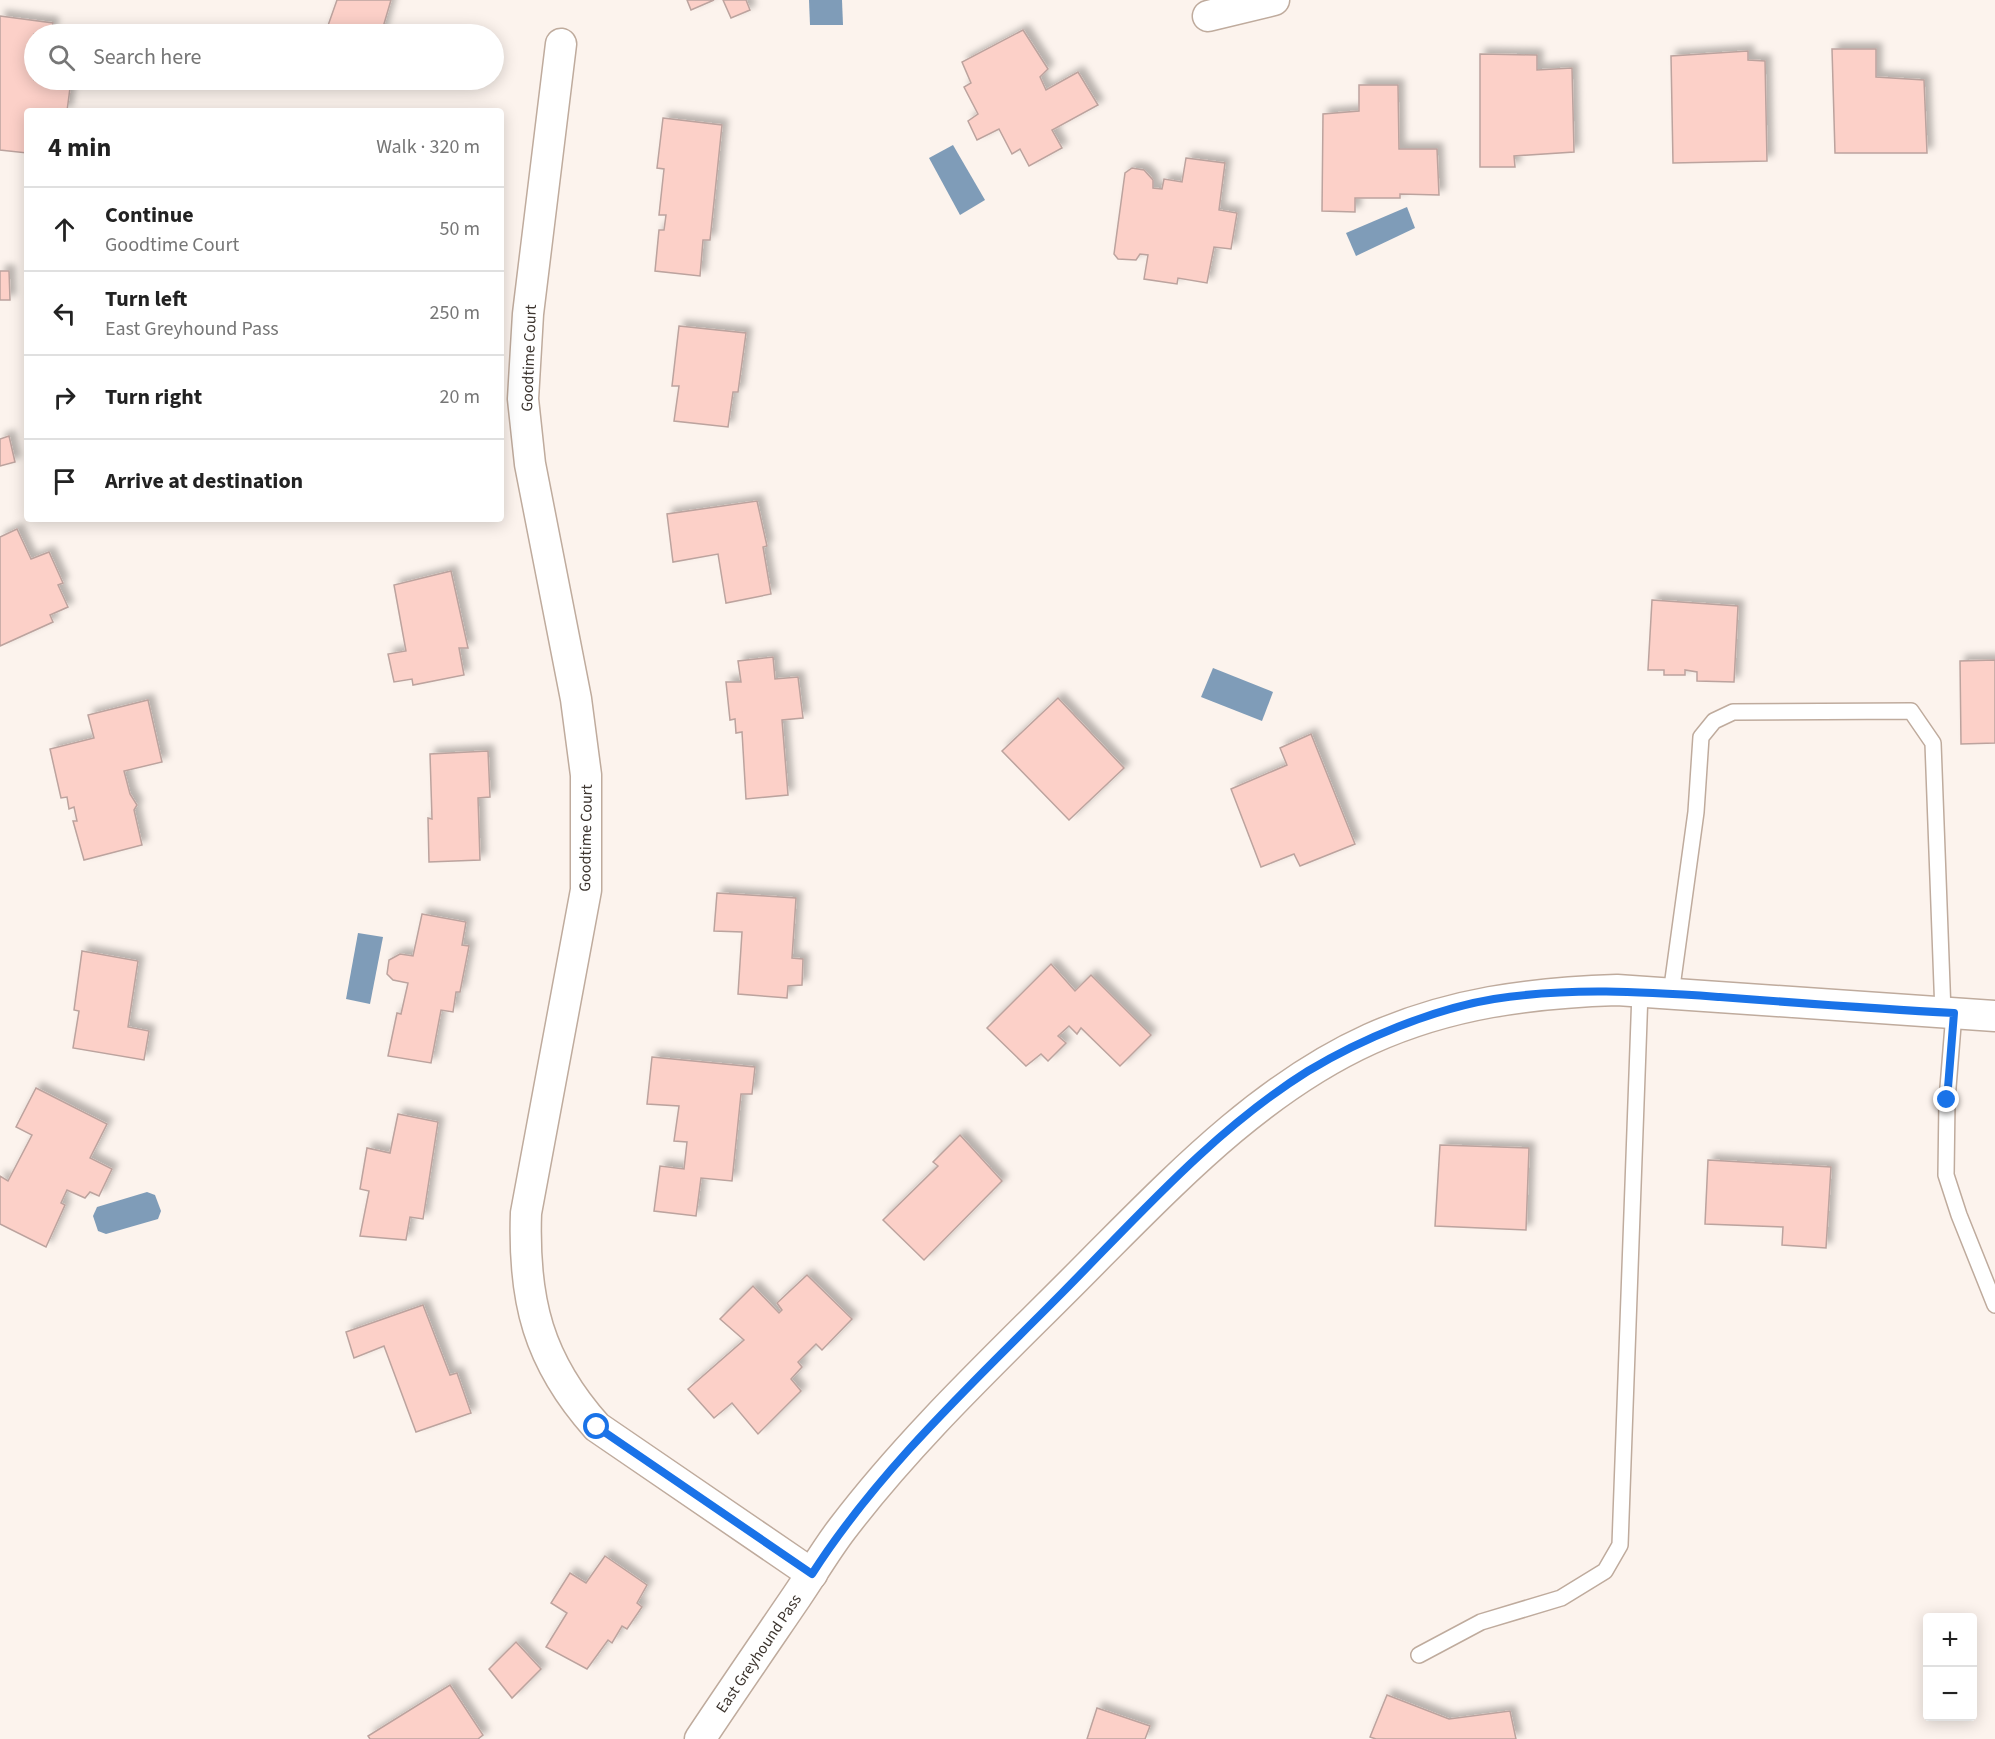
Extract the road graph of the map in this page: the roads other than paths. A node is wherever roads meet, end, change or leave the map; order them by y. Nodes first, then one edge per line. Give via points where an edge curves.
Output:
1 (1274, 0) edge
2 (1208, 16) dead end
3 (561, 44) dead end
4 (1640, 992) junction
5 (1671, 994) junction
6 (1948, 1013) junction
7 (1995, 1016) edge
8 (1995, 1305) edge
9 (812, 1574) junction
10 (1419, 1655) dead end
11 (700, 1739) edge

1 - 2 street
3 - 9 street, Goodtime Court via 528,314 523,399 530,464 576,699 586,775 586,890 526,1212 525,1261 531,1303 547,1354 574,1401 597,1427
4 - 5 street, East Greyhound Pass
4 - 9 street, East Greyhound Pass via 1555,992 1491,1000 1370,1039 1308,1071 1247,1116 1171,1183 995,1360 898,1461 842,1529
4 - 10 lane via 1620,1545 1605,1570 1561,1598 1481,1622
5 - 6 street, East Greyhound Pass
5 - 6 lane via 1696,812 1701,737 1714,721 1733,712 1911,711 1933,743
6 - 7 street, East Greyhound Pass
6 - 8 lane via 1946,1175
9 - 11 street, East Greyhound Pass

